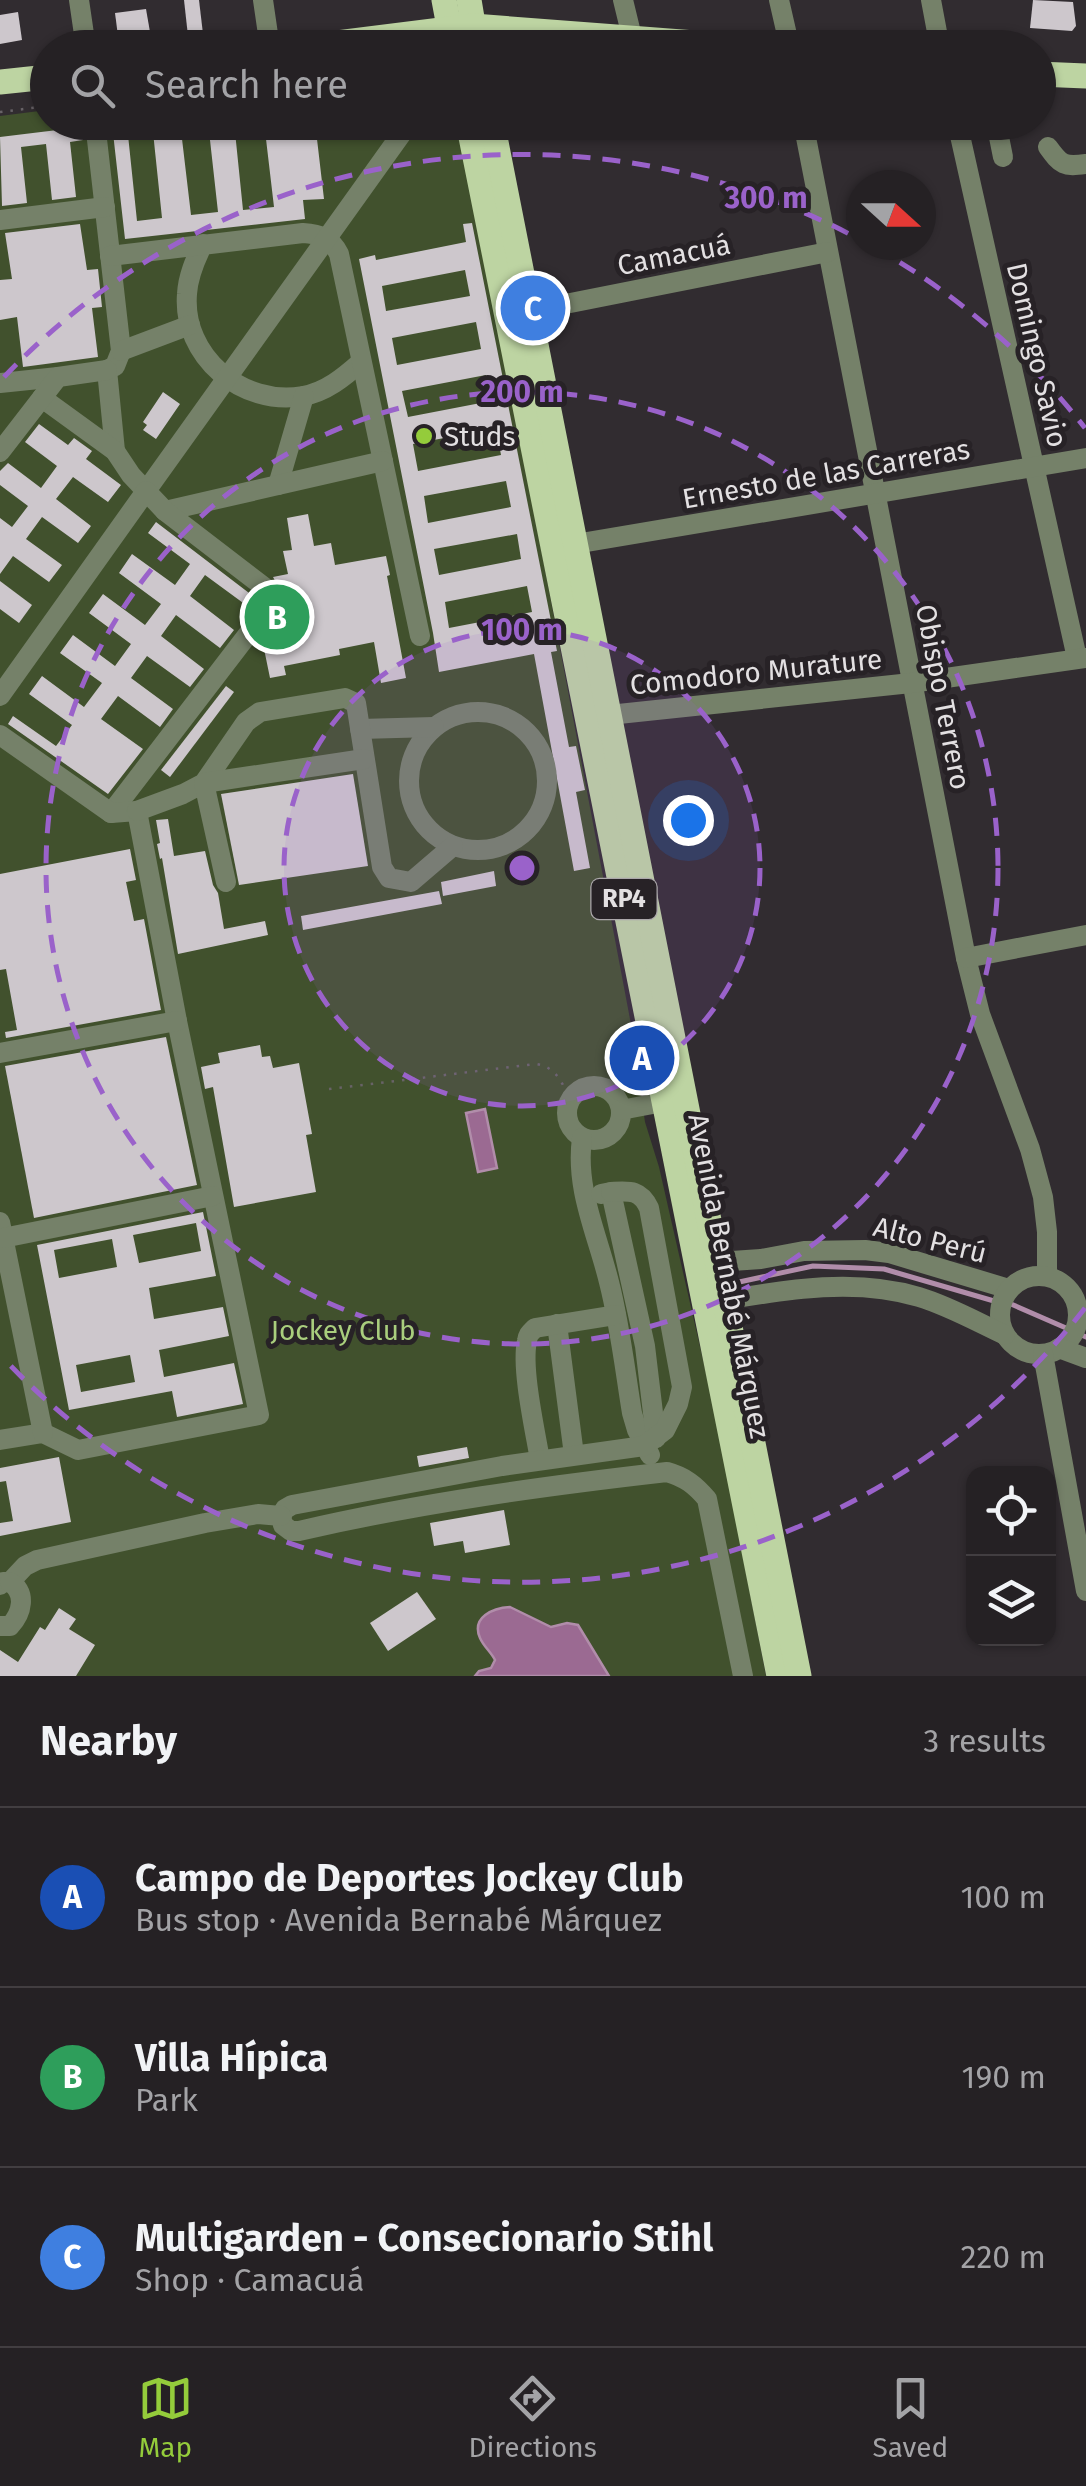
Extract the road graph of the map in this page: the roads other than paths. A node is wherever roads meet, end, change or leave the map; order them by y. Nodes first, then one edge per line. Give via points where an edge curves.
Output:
1 (79, 0) edge
2 (262, 0) edge
3 (444, 0) edge
4 (468, 0) edge
5 (623, 0) edge
6 (779, 0) edge
7 (932, 0) edge
8 (83, 30) edge
9 (267, 30) edge
10 (459, 30) edge
11 (464, 30) edge
12 (630, 30) edge
13 (786, 30) edge
14 (937, 30) edge
15 (1056, 75) edge
16 (1086, 76) edge
17 (30, 79) edge
18 (0, 82) edge
19 (97, 140) edge
20 (397, 140) edge
21 (472, 140) edge
22 (496, 140) edge
23 (806, 140) edge
24 (960, 140) edge
25 (1000, 140) edge
26 (1048, 147) dead end
27 (1003, 157) dead end
28 (1086, 164) edge
29 (105, 207) junction
30 (0, 220) edge
31 (326, 238) junction
32 (203, 244) junction
33 (828, 252) junction
34 (110, 256) junction
35 (530, 311) junction
36 (190, 325) junction
37 (121, 351) junction
38 (362, 362) junction
39 (106, 370) junction
40 (58, 377) junction
41 (226, 378) junction
42 (0, 383) edge
43 (304, 396) junction
44 (42, 398) junction
45 (115, 450) junction
46 (0, 452) edge
47 (1086, 458) edge
48 (382, 461) junction
49 (1033, 467) junction
50 (278, 485) junction
51 (146, 490) junction
52 (877, 495) junction
53 (165, 511) junction
54 (575, 544) junction
55 (420, 636) dead end
56 (1082, 658) edge
57 (911, 683) junction
58 (0, 696) edge
59 (609, 715) junction
60 (434, 727) junction
61 (360, 729) junction
62 (0, 734) edge
63 (364, 759) junction
64 (204, 783) junction
65 (137, 811) junction
66 (111, 813) junction
67 (453, 846) junction
68 (226, 882) dead end
69 (1086, 935) edge
70 (966, 958) junction
71 (177, 1020) junction
72 (0, 1053) edge
73 (675, 1100) junction
74 (621, 1110) junction
75 (582, 1138) junction
76 (611, 1192) junction
77 (213, 1196) junction
78 (584, 1196) junction
79 (2, 1230) edge
80 (717, 1262) junction
81 (1047, 1276) junction
82 (1009, 1289) junction
83 (725, 1300) junction
84 (616, 1315) junction
85 (1082, 1318) edge
86 (558, 1324) junction
87 (1005, 1335) junction
88 (1051, 1351) junction
89 (1086, 1358) edge
90 (43, 1432) junction
91 (0, 1440) edge
92 (650, 1442) junction
93 (574, 1455) junction
94 (540, 1460) junction
95 (667, 1472) junction
96 (282, 1516) junction
97 (5, 1584) edge
98 (1086, 1592) edge
99 (0, 1626) edge
100 (743, 1676) edge
101 (778, 1676) edge
102 (799, 1676) edge

1 - 8 street
2 - 9 street
3 - 10 main road
4 - 11 main road
5 - 12 street
6 - 13 street
7 - 14 street
15 - 16 main road
17 - 18 main road
19 - 29 street
20 - 31 street
21 - 73 main road, Avenida Bernabé Márquez / RP4
22 - 35 main road, Avenida Bernabé Márquez / RP4
23 - 33 street, Obispo Terrero
24 - 49 street, Domingo Savio
25 - 27 street
26 - 28 street via 1062,164
29 - 30 street
29 - 34 street
31 - 32 street via 302,233
31 - 38 street via 339,254
31 - 41 street
32 - 34 street
32 - 36 street via 186,297
33 - 35 street, Camacuá
33 - 52 street, Obispo Terrero
34 - 37 street
35 - 54 main road, Avenida Bernabé Márquez / RP4
36 - 37 street
36 - 41 street
37 - 39 street
38 - 43 street via 336,384
38 - 48 street
39 - 40 street
39 - 45 street
40 - 42 street
40 - 44 street
41 - 43 street via 250,392
41 - 51 street
43 - 50 street
44 - 45 street
44 - 46 street
45 - 51 street
47 - 49 street, Ernesto de las Carreras
48 - 50 street
48 - 55 street
49 - 52 street, Ernesto de las Carreras
49 - 56 street, Domingo Savio
50 - 53 street
51 - 53 street
51 - 58 street
52 - 54 street, Ernesto de las Carreras
52 - 57 street, Obispo Terrero
53 - 66 street via 264,587 268,606
54 - 59 main road, Avenida Bernabé Márquez / RP4
56 - 57 street, Comodoro Murature
57 - 59 street, Comodoro Murature
57 - 70 street, Obispo Terrero
59 - 73 main road, Avenida Bernabé Márquez / RP4
60 - 61 street
60 - 67 street via 418,745 409,792 432,834
60 - 67 street via 479,712 502,716 531,738 546,770 546,794 521,835 476,850
61 - 63 street
61 - 64 street via 350,699 260,712
62 - 66 street
63 - 64 street
63 - 67 street via 389,878 411,882
64 - 65 street
64 - 68 street
65 - 66 street
65 - 71 street
69 - 70 street
70 - 81 street, Obispo Terrero via 1043,1196
71 - 72 street
71 - 77 street
73 - 74 street
73 - 80 main road, Avenida Bernabé Márquez / RP4
73 - 101 main road, Avenida Bernabé Márquez / RP4
74 - 75 street via 614,1133
74 - 75 street via 601,1087 584,1088 570,1100 567,1117
75 - 78 street
76 - 78 street
76 - 92 street via 645,1346
76 - 92 street via 641,1194 649,1208 679,1361 678,1404
77 - 79 street
77 - 90 street via 259,1415 78,1450
78 - 84 street
79 - 90 street
80 - 82 street, Alto Perú via 865,1250
80 - 83 main road, Avenida Bernabé Márquez / RP4
81 - 82 street via 1026,1277
81 - 85 street via 1066,1286
82 - 87 street via 1000,1312
83 - 87 street, Alto Perú via 870,1287 918,1296
83 - 102 main road, Avenida Bernabé Márquez / RP4
84 - 86 street
84 - 92 street via 632,1413
85 - 88 street via 1069,1340
86 - 93 street
86 - 94 street via 535,1328 527,1339
87 - 88 street via 1021,1350
88 - 89 street
88 - 98 street
90 - 91 street
92 - 93 street
92 - 95 street
93 - 94 street
94 - 96 street via 292,1505
95 - 96 street via 476,1498 299,1532 283,1525
95 - 100 street via 694,1484 707,1499
96 - 97 street via 206,1523 37,1560
97 - 99 street via 16,1586 22,1604 10,1626

